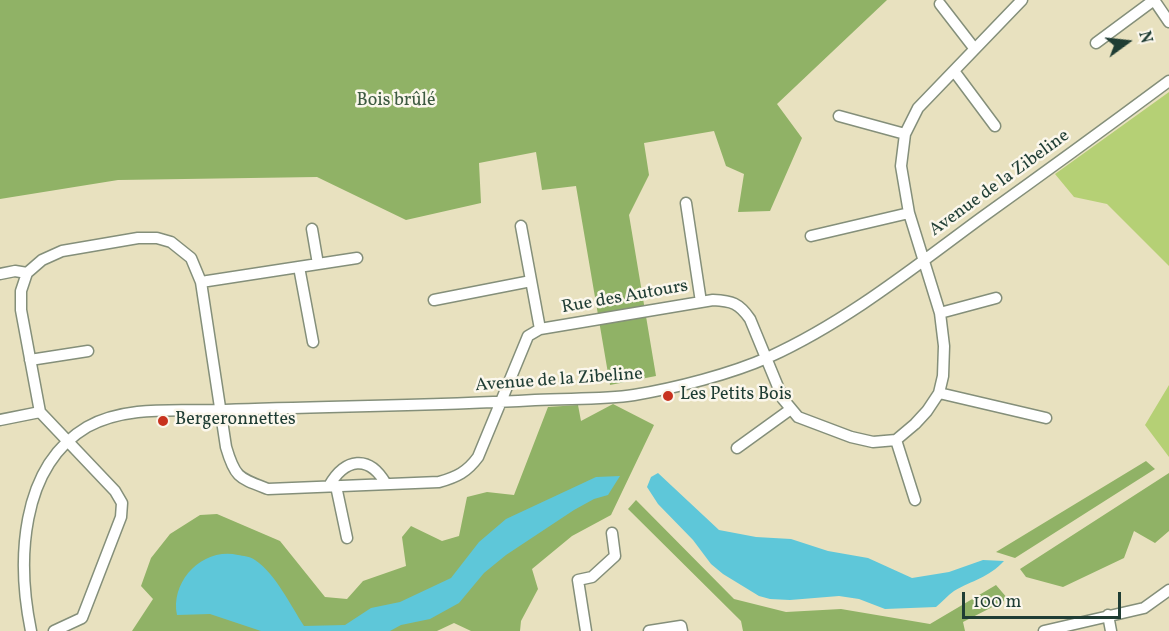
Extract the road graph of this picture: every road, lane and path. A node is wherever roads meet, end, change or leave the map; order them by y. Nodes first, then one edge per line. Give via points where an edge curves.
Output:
1 (1022, 0) edge
2 (1154, 0) edge
3 (940, 4) dead end
4 (1169, 22) edge
5 (1096, 43) dead end
6 (974, 48) junction
7 (954, 71) junction
8 (1169, 81) edge
9 (839, 116) dead end
10 (995, 126) dead end
11 (905, 134) junction
12 (686, 203) dead end
13 (909, 213) junction
14 (521, 226) dead end
15 (312, 229) dead end
16 (811, 237) dead end
17 (357, 258) dead end
18 (925, 260) junction
19 (318, 264) junction
20 (299, 267) junction
21 (27, 273) junction
22 (0, 274) edge
23 (531, 281) junction
24 (201, 282) junction
25 (996, 298) dead end
26 (434, 300) dead end
27 (700, 302) junction
28 (940, 313) junction
29 (540, 329) junction
30 (313, 342) dead end
31 (88, 351) dead end
32 (766, 358) junction
33 (30, 360) junction
34 (939, 393) junction
35 (502, 402) junction
36 (791, 409) junction
37 (220, 410) junction
38 (40, 412) junction
39 (1046, 418) dead end
40 (0, 420) edge
41 (896, 440) junction
42 (69, 441) junction
43 (736, 448) dead end
44 (386, 484) junction
45 (332, 486) junction
46 (915, 500) dead end
47 (612, 533) dead end
48 (347, 538) dead end
49 (1169, 590) edge
50 (1108, 615) junction
51 (31, 631) edge
52 (54, 631) edge
53 (586, 631) edge
54 (649, 631) edge
55 (682, 631) edge
56 (1044, 631) edge
57 (1111, 631) edge

1 - 6 street
2 - 4 street
2 - 5 street
3 - 6 street
6 - 7 street
7 - 10 street
7 - 11 street via 918,108
8 - 18 street, Avenue de la Zibeline
9 - 11 street
11 - 13 street via 902,166
12 - 27 street
13 - 16 street
13 - 18 street
14 - 23 street
15 - 19 street
17 - 19 street
18 - 28 street
18 - 32 street, Avenue de la Zibeline via 858,306
19 - 20 street
20 - 24 street
20 - 30 street
21 - 22 street
21 - 24 street, Rue des Autours via 42,260 62,251 157,238 171,242 191,258
21 - 33 street via 21,291 21,310
23 - 26 street
23 - 29 street
24 - 37 street, Rue des Autours
25 - 28 street
27 - 29 street, Rue des Autours
27 - 32 street, Rue des Autours via 730,301 743,309
28 - 34 street via 944,346
29 - 35 street, Rue des Autours via 528,336
31 - 33 street
32 - 35 street, Avenue de la Zibeline via 638,394
32 - 36 street, Rue des Autours
33 - 38 street
34 - 39 street
34 - 41 street via 915,424
35 - 37 street, Avenue de la Zibeline
35 - 44 street, Rue des Autours via 469,469 439,482
36 - 41 street via 798,417 851,437 873,442
36 - 43 street
37 - 42 street, Avenue de la Zibeline via 117,415 84,429
37 - 45 street, Rue des Autours via 231,465 241,479 268,489
38 - 40 street
38 - 42 street
41 - 46 street
42 - 51 street, Avenue de la Zibeline via 46,468 30,510 24,584
42 - 52 street via 115,491 122,503 121,517 82,618
44 - 45 street, Rue des Autours
44 - 45 street via 369,465 350,464 337,472
45 - 48 street
47 - 53 street via 615,556 592,577 578,580
49 - 50 street via 1144,608
50 - 56 street
50 - 57 street
54 - 55 street via 681,626

